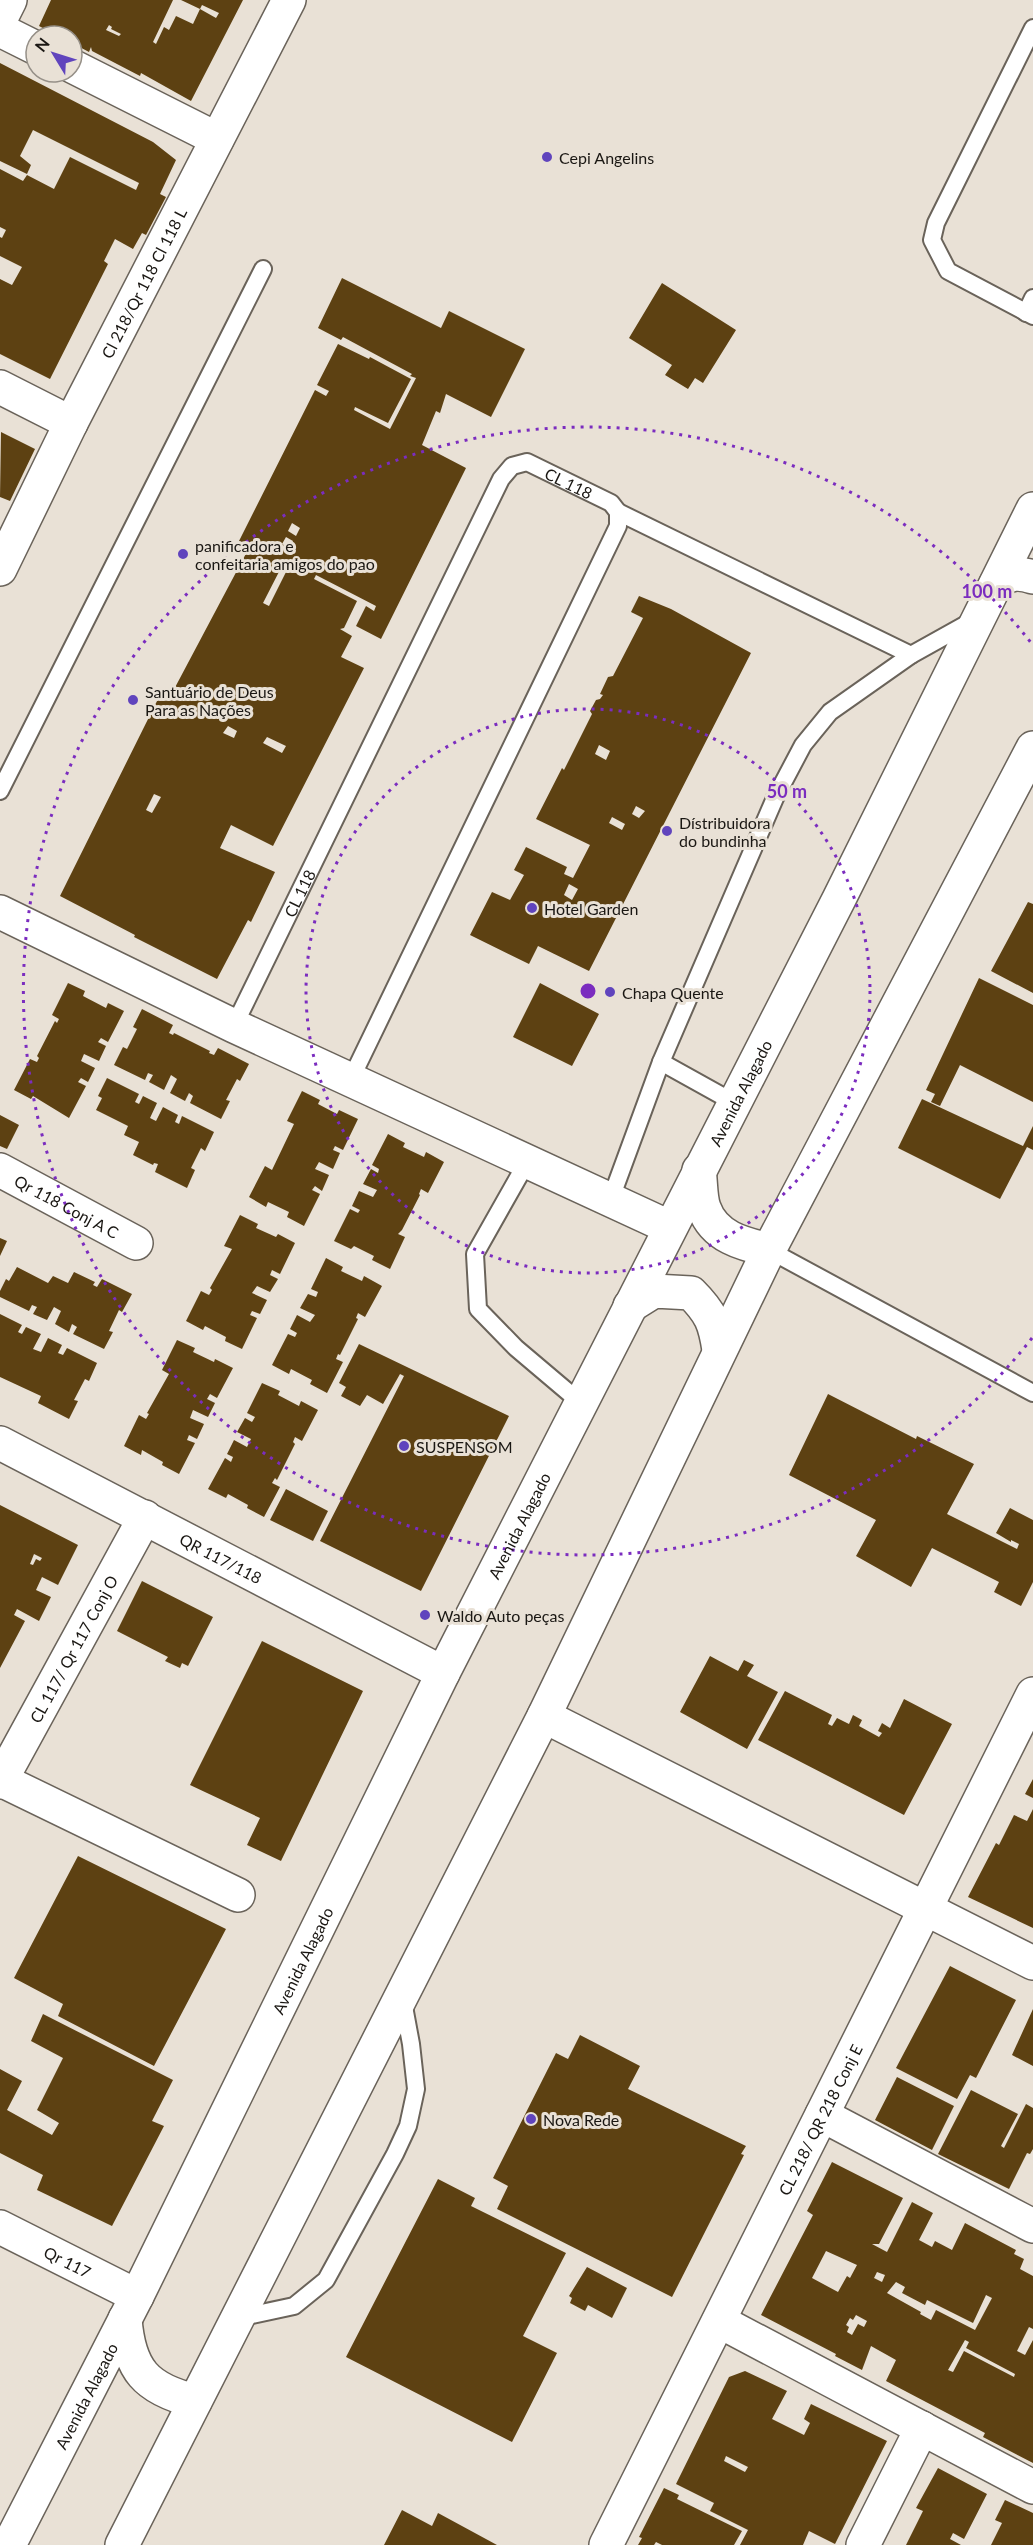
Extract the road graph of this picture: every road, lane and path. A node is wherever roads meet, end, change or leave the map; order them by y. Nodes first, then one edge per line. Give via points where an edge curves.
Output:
1 (10, 0) edge
2 (289, 0) edge
3 (0, 20) edge
4 (1033, 28) edge
5 (0, 30) edge
6 (24, 42) edge
7 (84, 72) edge
8 (217, 139) junction
9 (263, 269) dead end
10 (1031, 309) edge
11 (0, 387) edge
12 (70, 423) junction
13 (1033, 509) edge
14 (618, 512) junction
15 (0, 569) edge
16 (1033, 577) edge
17 (996, 584) junction
18 (980, 616) junction
19 (911, 655) junction
20 (1033, 748) edge
21 (0, 791) edge
22 (0, 912) edge
23 (234, 1026) junction
24 (661, 1062) junction
25 (350, 1081) junction
26 (733, 1102) junction
27 (527, 1162) junction
28 (0, 1170) edge
29 (699, 1170) junction
30 (610, 1201) junction
31 (669, 1227) junction
32 (136, 1243) dead end
33 (769, 1250) junction
34 (630, 1306) junction
35 (719, 1350) junction
36 (1033, 1393) edge
37 (581, 1403) junction
38 (0, 1443) edge
39 (145, 1517) junction
40 (443, 1673) junction
41 (1033, 1695) edge
42 (544, 1716) junction
43 (0, 1781) edge
44 (238, 1895) dead end
45 (924, 1909) junction
46 (1033, 1963) edge
47 (402, 1996) junction
48 (822, 2115) junction
49 (1033, 2226) edge
50 (0, 2227) edge
51 (131, 2308) junction
52 (237, 2318) junction
53 (719, 2321) junction
54 (195, 2401) junction
55 (922, 2428) junction
56 (1033, 2487) edge
57 (9, 2545) edge
58 (122, 2545) edge
59 (606, 2545) edge
60 (863, 2545) edge

1 - 3 street
2 - 8 street, Cl 218/Qr 118 Cl 118 L
4 - 10 lane via 936,224 932,240 948,271
5 - 6 street
7 - 8 street
8 - 12 street, Cl 218/Qr 118 Cl 118 L
9 - 21 lane
11 - 12 street
12 - 15 street, Cl 218/Qr 118 Cl 118 L
13 - 17 street, Avenida Alagado
14 - 19 lane
14 - 23 lane, CL 118 via 611,503 527,462 512,466 501,478
14 - 25 lane via 618,526
16 - 17 street via 1017,573
17 - 18 street, Avenida Alagado
18 - 19 lane
18 - 26 street, Avenida Alagado
19 - 24 lane via 830,712 803,745 775,798
20 - 33 street
22 - 23 street
23 - 25 street
24 - 26 lane
24 - 30 lane
25 - 27 street
26 - 29 street, Avenida Alagado
27 - 30 street
27 - 37 lane via 475,1254 478,1309 516,1348
28 - 32 street, Qr 118 Conj A C
29 - 31 street, Avenida Alagado
29 - 33 street via 704,1209 715,1227 734,1240
30 - 31 street
31 - 34 street, Avenida Alagado
33 - 35 street
33 - 36 lane
34 - 35 street via 654,1292 691,1293 713,1322
34 - 37 street, Avenida Alagado
35 - 42 street
37 - 40 street, Avenida Alagado
38 - 39 street, QR 117/118
39 - 40 street, QR 117/118
39 - 43 street, CL 117/ Qr 117 Conj O
40 - 51 street, Avenida Alagado
41 - 45 street, CL 218/ QR 218 Conj E
42 - 45 street
42 - 47 street
43 - 44 street
45 - 46 street
45 - 48 street, CL 218/ QR 218 Conj E
47 - 52 street
47 - 52 lane via 416,2089 408,2126 395,2154 326,2280 294,2306
48 - 49 street
48 - 53 street, CL 218/ QR 218 Conj E
50 - 51 street, Qr 117
51 - 54 street via 127,2344 140,2372 173,2396
51 - 57 street, Avenida Alagado
52 - 54 street
53 - 55 street
53 - 59 street, CL 218/ QR 218 Conj E
54 - 58 street
55 - 56 street
55 - 60 street

